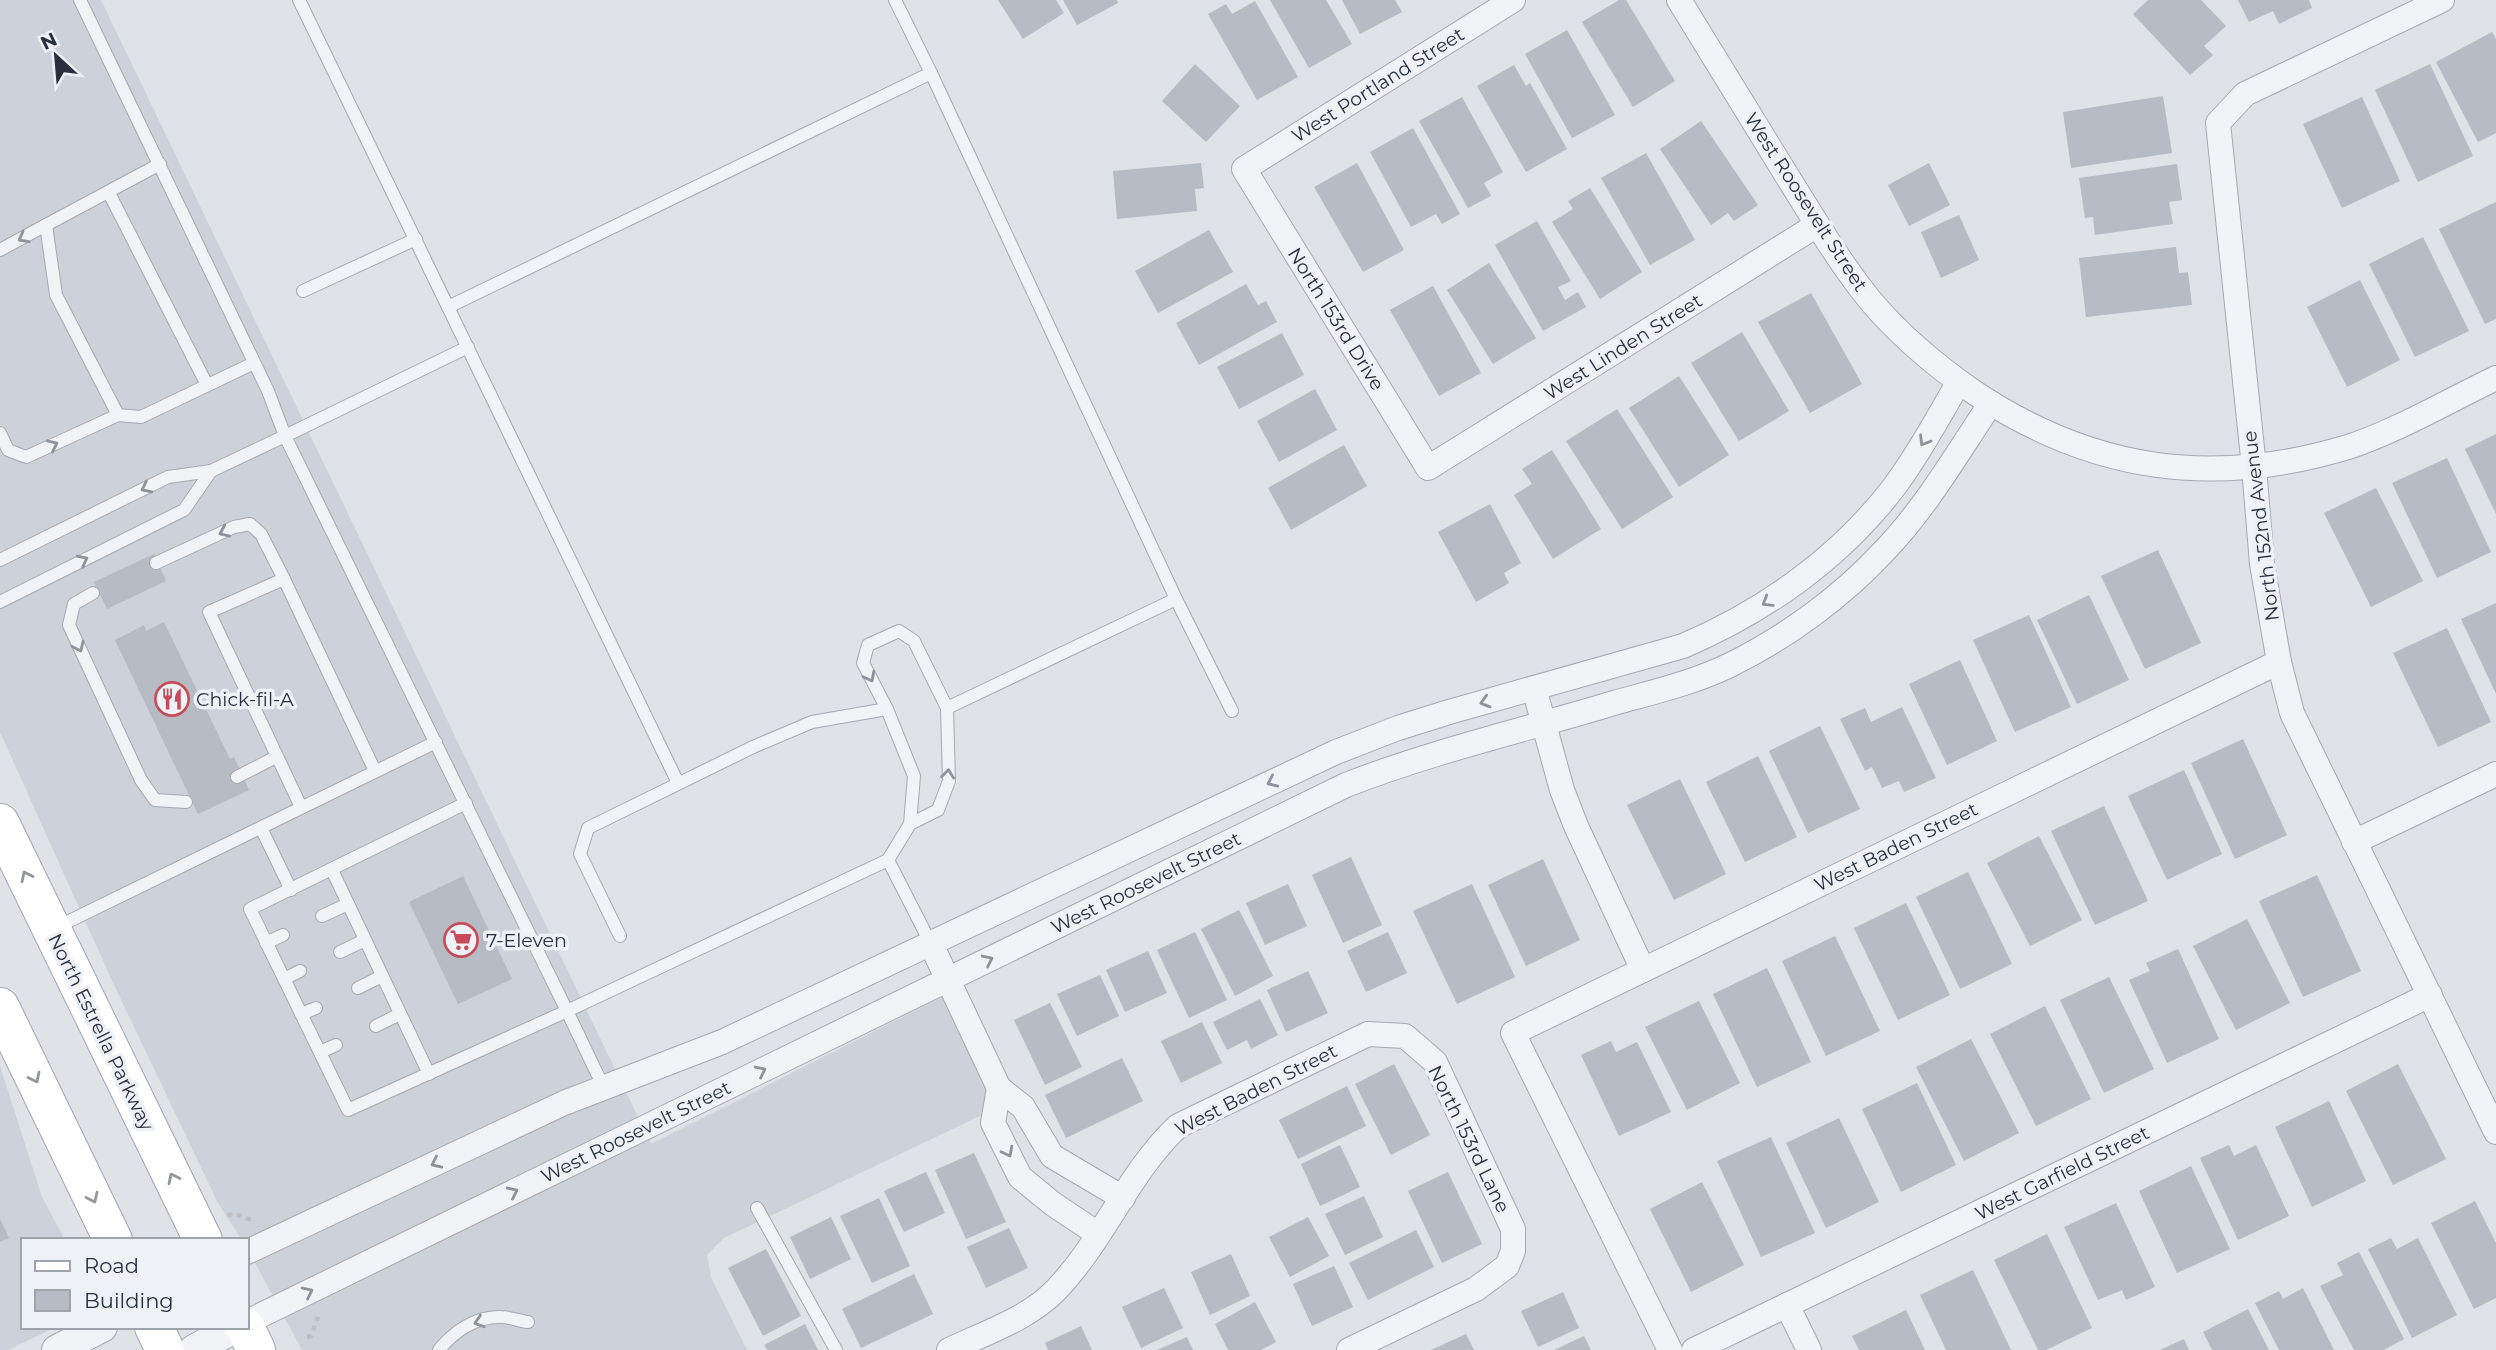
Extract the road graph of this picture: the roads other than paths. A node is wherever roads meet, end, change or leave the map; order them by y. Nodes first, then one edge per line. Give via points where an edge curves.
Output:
1 (80, 0) edge
2 (299, 0) edge
3 (895, 0) edge
4 (1513, 0) edge
5 (1679, 0) edge
6 (2442, 0) edge
7 (931, 73) junction
8 (160, 164) junction
9 (1244, 169) joint
10 (109, 193) junction
11 (46, 225) junction
12 (1817, 225) junction
13 (416, 239) junction
14 (0, 250) edge
15 (303, 291) dead end
16 (449, 307) junction
17 (468, 347) junction
18 (254, 363) junction
19 (2496, 378) edge
20 (1959, 382) junction
21 (207, 385) junction
22 (1991, 403) junction
23 (118, 415) junction
24 (0, 433) edge
25 (285, 436) junction
26 (2254, 467) junction
27 (1428, 468) joint
28 (211, 471) junction
29 (0, 559) edge
30 (156, 563) dead end
31 (284, 579) junction
32 (93, 593) dead end
33 (1176, 599) junction
34 (0, 601) edge
35 (2279, 662) junction
36 (1534, 688) junction
37 (947, 708) junction
38 (887, 709) junction
39 (1232, 711) dead end
40 (1545, 724) junction
41 (436, 742) junction
42 (276, 757) junction
43 (375, 771) junction
44 (2496, 774) edge
45 (237, 777) dead end
46 (678, 783) junction
47 (186, 802) dead end
48 (466, 803) junction
49 (301, 807) junction
50 (0, 824) edge
51 (910, 824) junction
52 (261, 828) junction
53 (2354, 842) junction
54 (888, 860) junction
55 (332, 870) junction
56 (291, 890) junction
57 (348, 904) junction
58 (322, 916) dead end
59 (51, 929) junction
60 (283, 935) dead end
61 (620, 936) dead end
62 (365, 940) junction
63 (266, 943) junction
64 (931, 944) junction
65 (340, 952) dead end
66 (1643, 970) junction
67 (300, 971) dead end
68 (382, 976) junction
69 (284, 979) junction
70 (949, 979) junction
71 (358, 988) dead end
72 (2430, 995) junction
73 (0, 1007) edge
74 (316, 1008) dead end
75 (567, 1011) junction
76 (301, 1014) junction
77 (400, 1014) junction
78 (376, 1026) dead end
79 (1405, 1036) joint
80 (336, 1045) dead end
81 (320, 1052) junction
82 (429, 1074) junction
83 (604, 1088) junction
84 (999, 1088) junction
85 (2496, 1132) edge
86 (1057, 1159) junction
87 (1033, 1189) junction
88 (1123, 1198) junction
89 (757, 1208) dead end
90 (1098, 1234) junction
91 (112, 1238) edge
92 (202, 1238) edge
93 (248, 1252) edge
94 (1787, 1305) junction
95 (248, 1322) edge
96 (528, 1322) dead end
97 (98, 1329) edge
98 (155, 1329) edge
99 (232, 1329) edge
100 (246, 1329) edge
101 (57, 1350) edge
102 (164, 1350) edge
103 (194, 1350) edge
104 (256, 1350) edge
105 (439, 1350) edge
106 (836, 1350) edge
107 (949, 1350) edge
108 (1349, 1350) edge
109 (1670, 1350) edge
110 (1694, 1350) edge
111 (1809, 1350) edge

1 - 8 lane
2 - 13 lane
3 - 7 lane
4 - 9 street, West Portland Street
5 - 12 street, West Roosevelt Street
6 - 26 street, North 152nd Avenue via 2245,94 2218,123
7 - 16 lane
7 - 33 lane
8 - 10 lane
8 - 18 lane
9 - 27 street, North 153rd Drive
10 - 11 lane
10 - 21 lane
11 -> 14 lane
11 - 23 lane via 55,295
12 - 20 street, West Roosevelt Street via 1903,337
12 - 27 street, West Linden Street
13 - 15 lane
13 - 16 lane
16 - 17 lane
17 - 25 lane
17 - 46 lane
18 - 21 lane
18 - 25 lane
19 - 26 street, West Roosevelt Street via 2350,446
20 - 22 street, West Roosevelt Street
20 -> 36 street, West Roosevelt Street via 1874,512 1820,565 1790,587 1737,621 1683,646
21 - 23 lane via 141,417
22 - 26 street, West Roosevelt Street via 2044,433 2108,456 2204,469
22 - 40 street, West Roosevelt Street via 1887,549 1838,594 1784,633 1729,666
24 -> 23 lane via 8,450 26,457
25 - 28 lane
25 - 41 lane
26 - 35 street, North 152nd Avenue via 2262,564
28 -> 29 lane via 169,477
34 -> 28 lane via 184,510
31 -> 30 lane via 261,534 250,524
31 - 42 lane via 208,612
31 - 43 lane
32 -> 47 lane via 74,604 69,625 141,780 155,800
33 - 37 lane
33 - 39 lane
35 - 53 street, North 152nd Avenue via 2292,713
35 - 66 street, West Baden Street
36 - 40 street
36 -> 64 street, West Roosevelt Street via 1398,728 1336,752
37 -> 38 lane via 914,641 899,631 868,645 863,663
51 -> 37 lane via 937,810 948,781
38 - 46 lane via 812,722
38 - 51 lane via 914,776
40 - 66 street via 1576,826
70 -> 40 street, West Roosevelt Street via 1346,785 1430,755
41 - 43 lane
41 - 48 lane
42 - 45 lane
42 - 49 lane
43 - 49 lane
44 - 53 street
46 - 61 lane via 588,828 580,854
48 - 55 lane
48 - 75 lane
49 - 52 lane
59 -> 50 main road, North Estrella Parkway
51 - 54 lane
52 - 56 lane
52 - 59 lane
53 - 72 street, North 152nd Avenue
54 - 64 lane
54 - 75 lane
55 - 56 lane
55 - 57 lane
56 - 63 lane via 250,909
57 - 58 lane
57 - 62 lane
92 -> 59 main road, North Estrella Parkway
60 - 63 lane
62 - 65 lane
62 - 68 lane
63 - 69 lane
64 - 70 street
64 - 83 street, West Roosevelt Street via 722,1042
66 - 109 street, West Baden Street via 1513,1032
67 - 69 lane
68 - 71 lane
68 - 77 lane
69 - 76 lane
70 - 84 street
95 -> 70 street, West Roosevelt Street
72 - 85 street, North 152nd Avenue
72 - 94 street, West Garfield Street
73 -> 91 main road
74 - 76 lane
75 - 82 lane
75 - 83 lane
76 - 81 lane
77 - 78 lane
77 - 82 lane
79 - 88 street, West Baden Street via 1368,1034 1178,1126 1157,1146
79 - 108 street, North 153rd Lane via 1434,1062 1513,1229 1513,1251 1507,1266 1476,1289
80 - 81 lane
81 - 82 lane via 348,1110
83 -> 93 street, West Roosevelt Street
84 - 86 street via 1023,1107
84 -> 87 street via 993,1123 1020,1177
86 - 87 street
86 - 88 street
87 - 90 street
88 - 90 street, West Baden Street
89 - 106 lane
90 - 107 street, West Baden Street via 1055,1291 1022,1316
94 - 110 street, West Garfield Street
94 - 111 street
96 -> 105 lane via 499,1317 475,1322 450,1336
97 - 101 street
98 - 102 main road
99 - 103 street
100 - 104 main road

